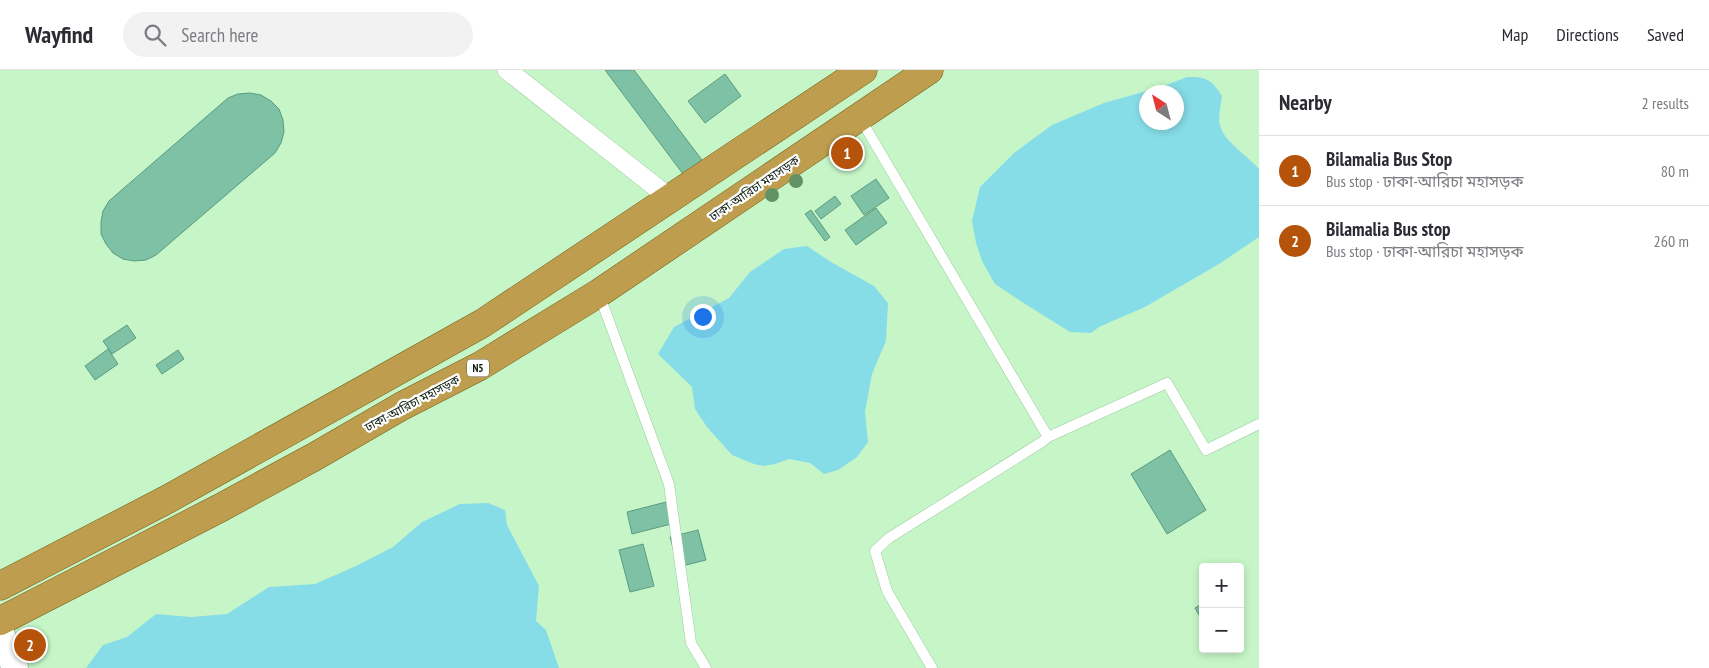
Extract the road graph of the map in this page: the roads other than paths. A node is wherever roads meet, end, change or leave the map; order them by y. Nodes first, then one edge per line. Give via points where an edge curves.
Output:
1 (507, 70) edge
2 (863, 70) edge
3 (929, 70) edge
4 (859, 117) junction
5 (671, 199) junction
6 (599, 293) junction
7 (1259, 424) edge
8 (1048, 437) junction
9 (0, 586) edge
10 (0, 621) edge
11 (0, 632) edge
12 (15, 668) edge
13 (706, 668) edge
14 (932, 668) edge

1 - 5 street
2 - 5 highway
3 - 4 highway, ঢাকা-আরিচা মহাসড়ক / N5
4 - 6 highway, ঢাকা-আরিচা মহাসড়ক / N5
4 - 8 lane
5 - 9 highway via 483,323 168,499
6 - 10 highway, ঢাকা-আরিচা মহাসড়ক / N5 via 480,366 314,457
6 - 13 lane via 669,484 691,643
7 - 8 lane via 1206,450 1167,383
8 - 14 lane via 889,538 876,551 887,590
11 - 12 main road

